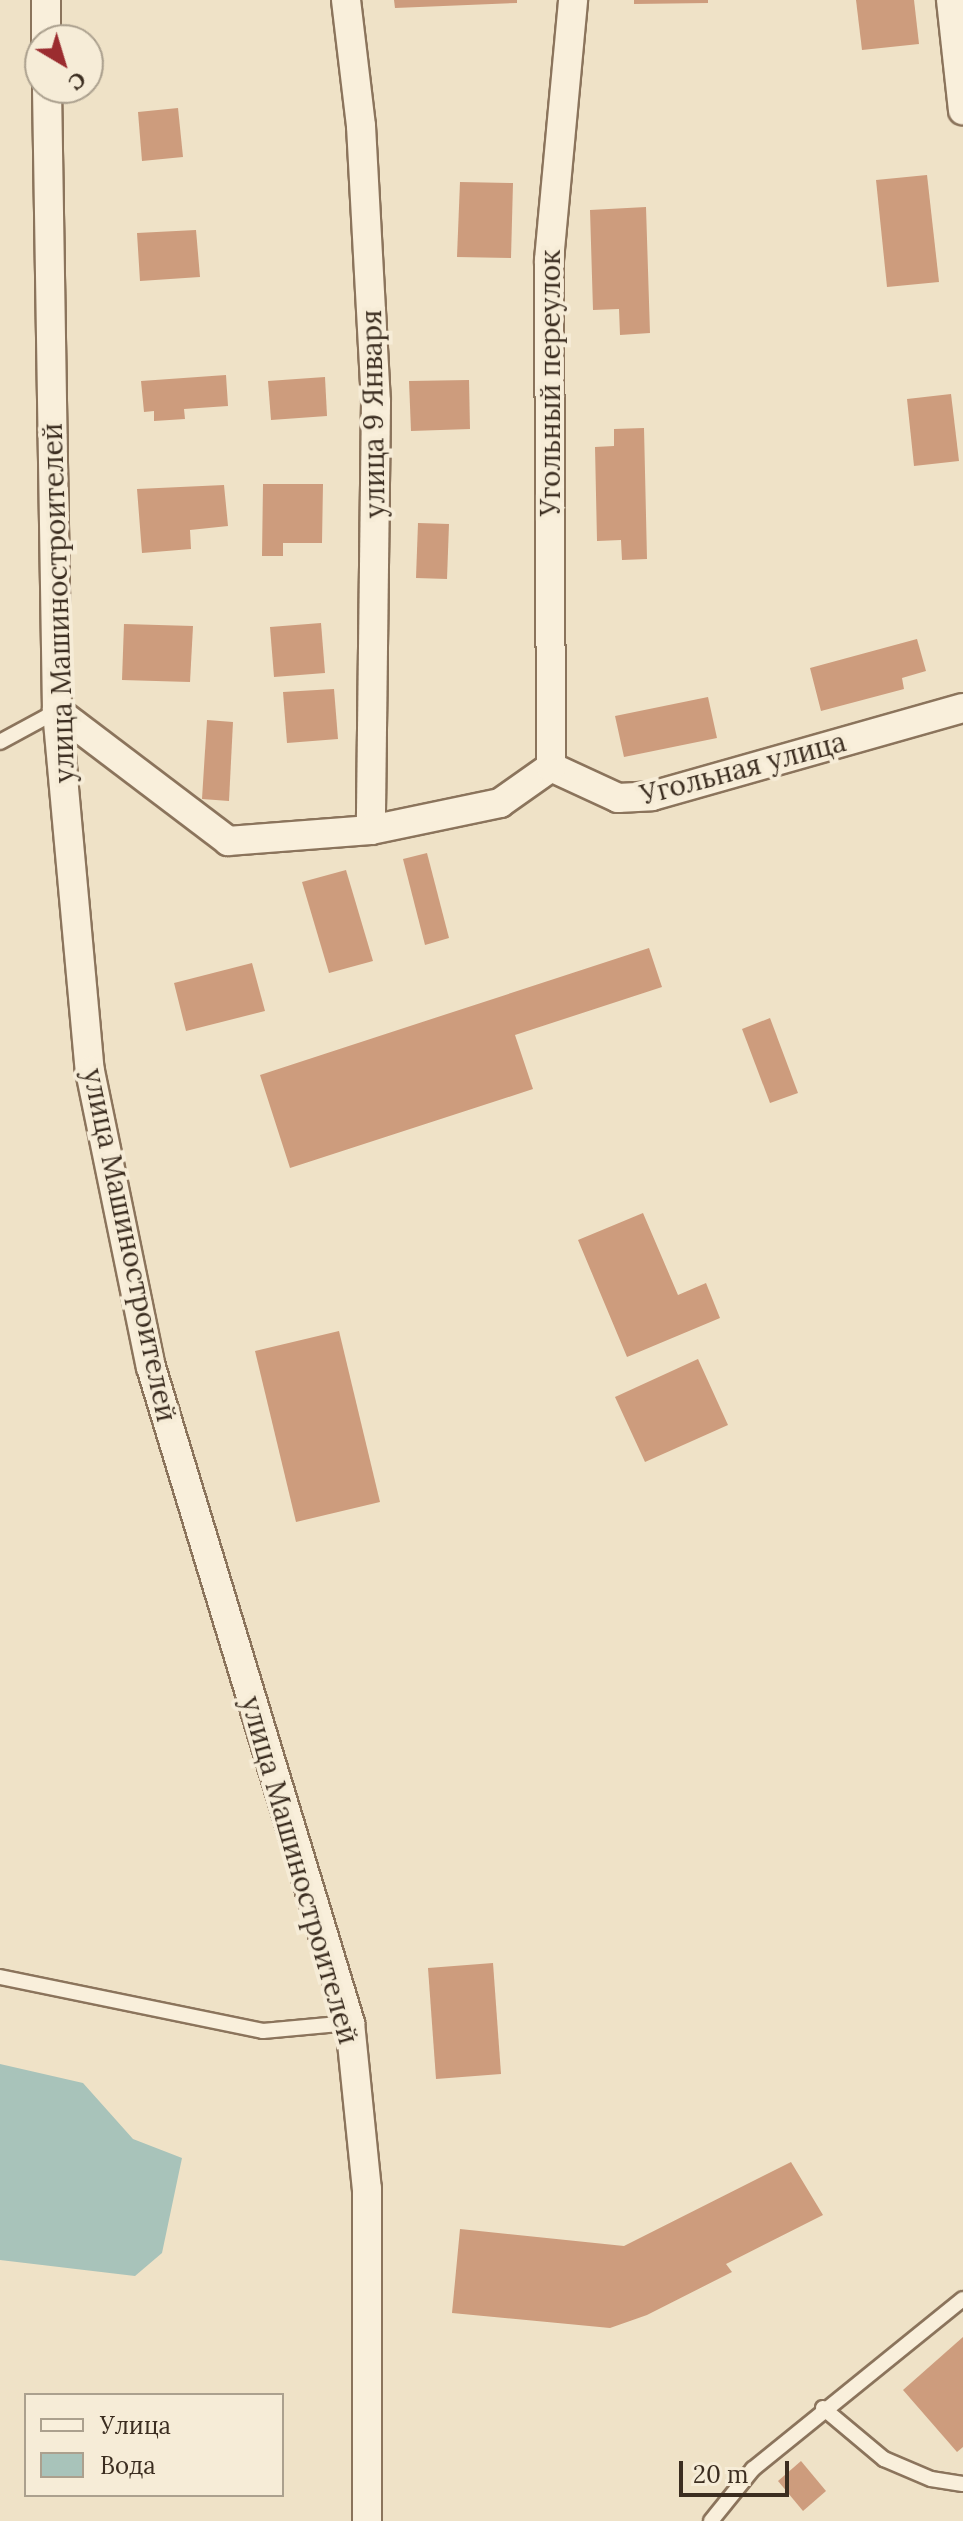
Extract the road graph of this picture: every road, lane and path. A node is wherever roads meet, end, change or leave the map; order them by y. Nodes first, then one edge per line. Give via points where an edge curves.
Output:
1 (46, 0) edge
2 (346, 0) edge
3 (573, 0) edge
4 (951, 0) edge
5 (46, 24) edge
6 (47, 104) edge
7 (963, 110) edge
8 (963, 708) edge
9 (57, 711) junction
10 (0, 742) edge
11 (551, 767) junction
12 (371, 830) junction
13 (0, 1977) edge
14 (350, 2023) junction
15 (963, 2299) edge
16 (823, 2408) junction
17 (963, 2484) edge
18 (367, 2521) edge
19 (711, 2521) edge

1 - 5 street
2 - 12 street, улица 9 Января via 361,126 376,402
3 - 11 street, Угольный переулок via 549,260
4 - 7 street
6 - 9 street, улица Машиностроителей
8 - 11 street, Угольная улица via 652,796 618,798
9 - 10 lane
9 - 12 street via 228,841
9 - 14 street, улица Машиностроителей via 90,1071 151,1367
11 - 12 street via 500,803
13 - 14 lane via 263,2031
14 - 18 street, улица Машиностроителей via 367,2189
15 - 16 lane
16 - 17 lane via 884,2459 931,2479
16 - 19 lane via 753,2469

